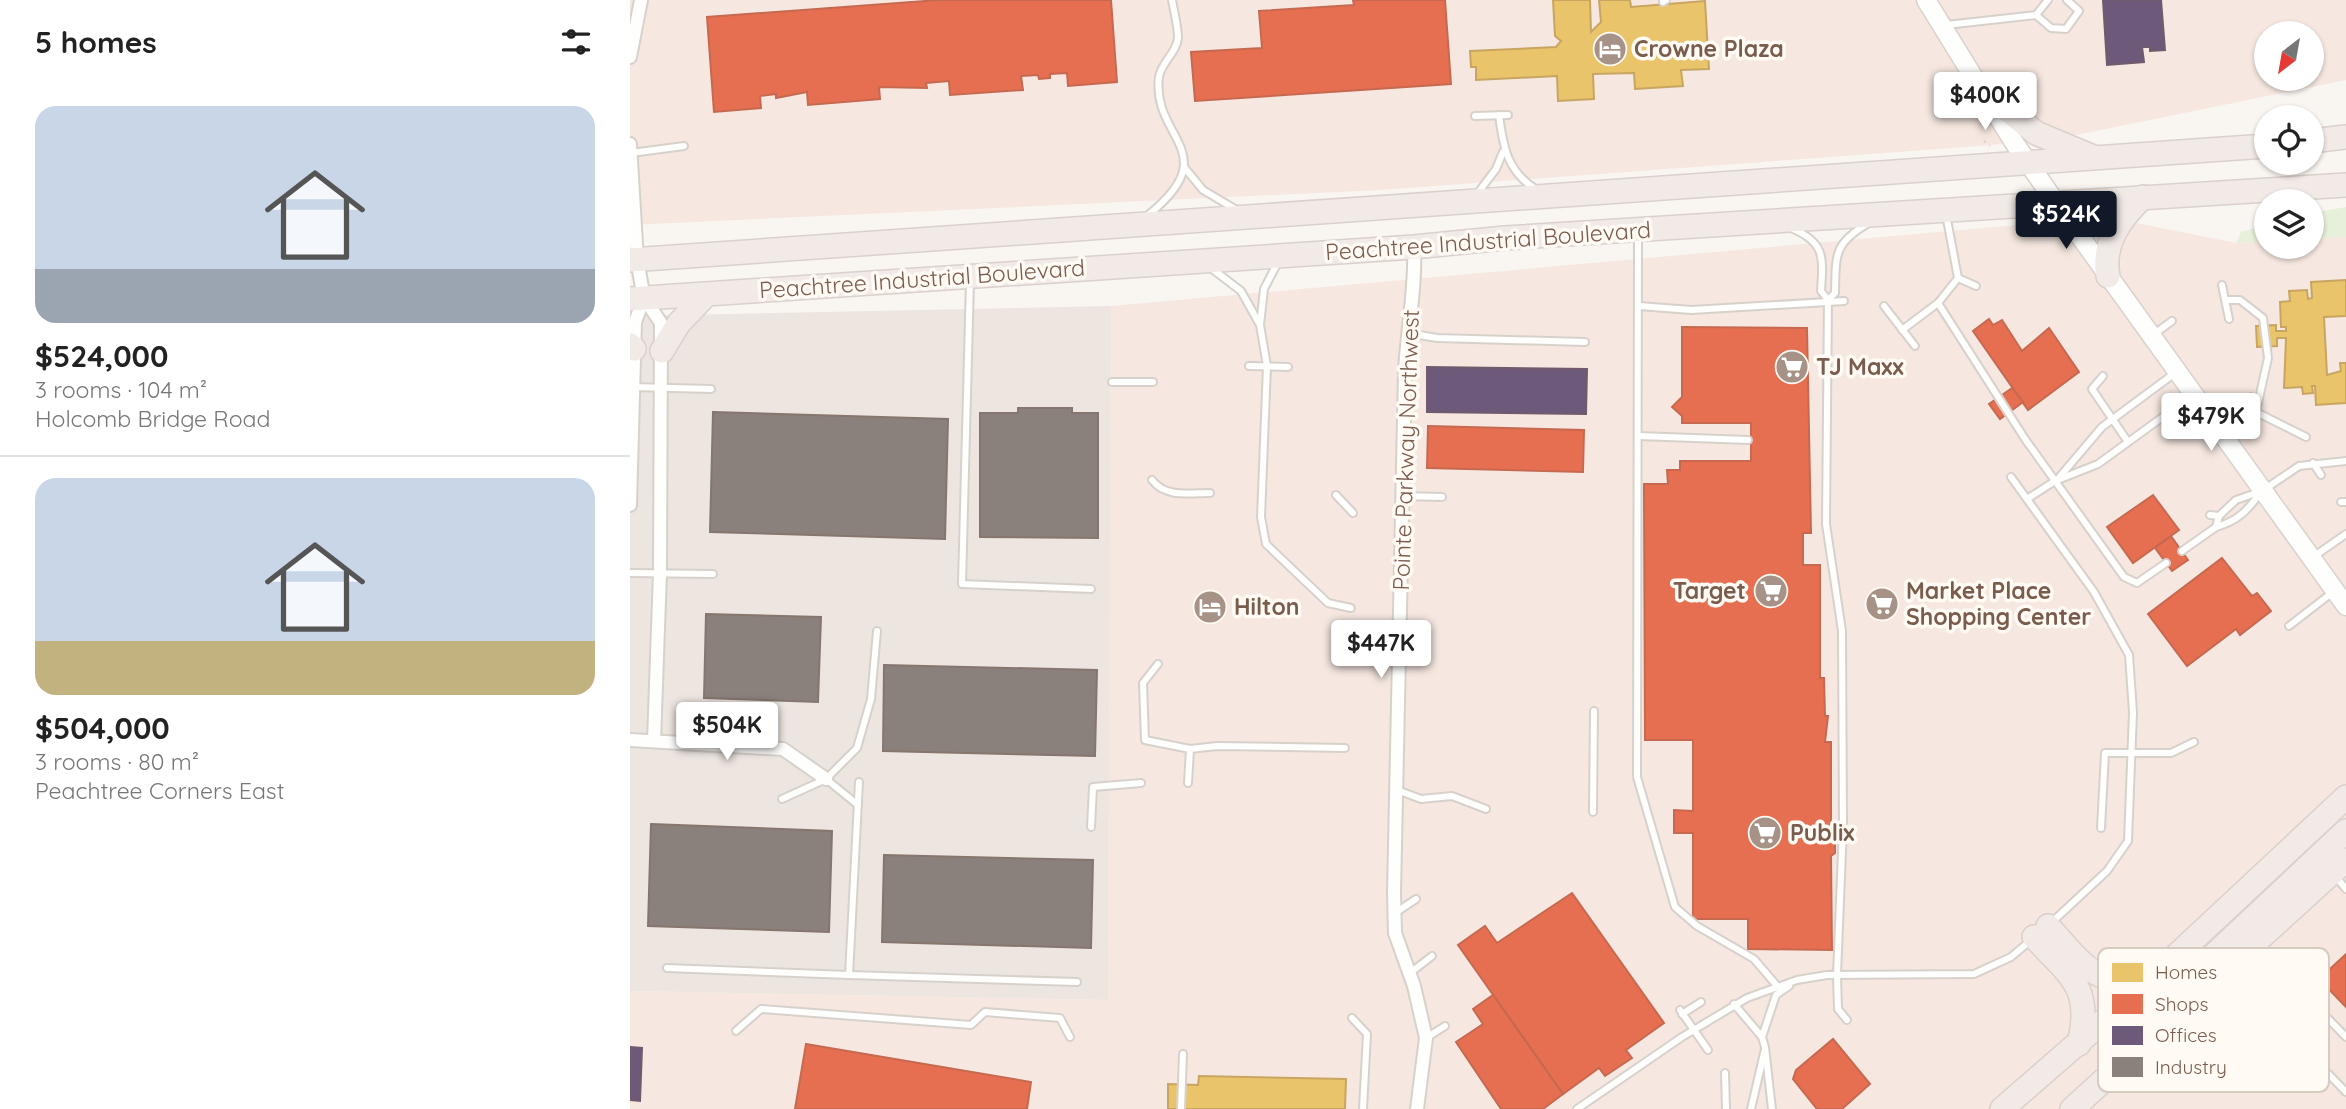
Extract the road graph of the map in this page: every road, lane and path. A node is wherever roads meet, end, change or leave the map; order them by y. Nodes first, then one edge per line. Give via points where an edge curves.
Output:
1 (641, 0) edge
2 (1172, 0) edge
3 (1926, 0) edge
4 (2048, 0) edge
5 (2067, 0) edge
6 (2036, 15) junction
7 (1942, 26) junction
8 (630, 57) edge
9 (1979, 86) junction
10 (1475, 116) dead end
11 (2346, 137) edge
12 (2324, 140) edge
13 (1984, 141) dead end
14 (630, 144) edge
15 (1993, 144) dead end
16 (684, 146) dead end
17 (2254, 147) edge
18 (1503, 152) junction
19 (631, 153) edge
20 (2101, 159) junction
21 (2029, 164) junction
22 (1184, 167) junction
23 (2346, 185) edge
24 (1548, 196) junction
25 (2143, 197) junction
26 (1469, 202) junction
27 (2056, 203) junction
28 (1945, 210) junction
29 (1254, 214) junction
30 (1884, 214) junction
31 (1775, 221) junction
32 (1137, 223) junction
33 (1638, 230) junction
34 (1414, 247) junction
35 (1282, 255) junction
36 (634, 260) edge
37 (1201, 260) junction
38 (970, 276) junction
39 (2108, 276) junction
40 (1958, 278) junction
41 (2222, 285) dead end
42 (1976, 286) dead end
43 (705, 296) junction
44 (637, 298) edge
45 (1828, 300) junction
46 (2226, 300) junction
47 (1844, 301) dead end
48 (1938, 303) junction
49 (1639, 306) junction
50 (1884, 306) dead end
51 (2229, 319) dead end
52 (2172, 321) dead end
53 (1261, 325) junction
54 (1902, 330) junction
55 (1406, 333) junction
56 (2151, 336) junction
57 (1585, 342) dead end
58 (1915, 346) dead end
59 (632, 347) edge
60 (662, 351) junction
61 (1249, 366) dead end
62 (1267, 366) junction
63 (1287, 368) dead end
64 (2176, 372) junction
65 (2103, 376) dead end
66 (1112, 382) dead end
67 (1153, 382) dead end
68 (632, 387) edge
69 (661, 387) junction
70 (711, 389) dead end
71 (2193, 395) junction
72 (2251, 397) dead end
73 (2256, 412) junction
74 (2112, 419) junction
75 (2222, 435) junction
76 (1639, 436) junction
77 (2306, 437) dead end
78 (1748, 440) dead end
79 (2128, 442) junction
80 (2346, 461) edge
81 (2313, 463) junction
82 (2321, 475) dead end
83 (2011, 477) dead end
84 (1152, 480) dead end
85 (2055, 481) junction
86 (2262, 491) junction
87 (1210, 493) dead end
88 (1336, 495) dead end
89 (1402, 495) junction
90 (1442, 497) dead end
91 (2027, 499) junction
92 (630, 505) edge
93 (1353, 513) dead end
94 (2210, 515) dead end
95 (2219, 516) junction
96 (2216, 527) junction
97 (2346, 534) edge
98 (2182, 551) dead end
99 (2311, 558) junction
100 (2166, 563) dead end
101 (660, 572) junction
102 (630, 573) edge
103 (713, 574) dead end
104 (1091, 589) dead end
105 (2343, 602) edge
106 (1351, 608) dead end
107 (2289, 626) dead end
108 (877, 631) dead end
109 (1158, 664) dead end
110 (1594, 711) dead end
111 (720, 719) dead end
112 (630, 740) edge
113 (654, 741) junction
114 (2194, 742) dead end
115 (719, 745) junction
116 (1345, 747) dead end
117 (1190, 749) junction
118 (2132, 753) junction
119 (826, 779) junction
120 (859, 782) dead end
121 (1141, 783) dead end
122 (1188, 783) dead end
123 (1395, 789) junction
124 (2346, 797) edge
125 (782, 799) dead end
126 (858, 804) junction
127 (1486, 809) dead end
128 (1593, 812) dead end
129 (1091, 827) dead end
130 (2101, 828) dead end
131 (2346, 831) edge
132 (2342, 874) edge
133 (1416, 899) dead end
134 (1395, 913) junction
135 (2041, 932) junction
136 (2184, 948) edge
137 (2221, 948) edge
138 (2251, 948) edge
139 (1432, 956) dead end
140 (667, 968) dead end
141 (1410, 973) junction
142 (849, 975) junction
143 (1837, 975) junction
144 (2098, 977) edge
145 (1797, 980) junction
146 (1077, 982) dead end
147 (1778, 987) junction
148 (1701, 1002) dead end
149 (1734, 1004) junction
150 (1352, 1018) dead end
151 (1847, 1020) dead end
152 (2329, 1020) edge
153 (1445, 1026) dead end
154 (2098, 1027) edge
155 (1693, 1030) junction
156 (736, 1031) dead end
157 (1070, 1037) dead end
158 (2346, 1037) edge
159 (1426, 1038) junction
160 (1762, 1038) junction
161 (2079, 1044) junction
162 (1765, 1047) junction
163 (1707, 1050) dead end
164 (1183, 1054) dead end
165 (1725, 1073) dead end
166 (2329, 1075) edge
167 (2098, 1086) edge
168 (2346, 1092) edge
169 (2007, 1107) edge
170 (1181, 1109) edge
171 (1363, 1109) edge
172 (1417, 1109) edge
173 (1577, 1109) edge
174 (1726, 1109) edge
175 (1751, 1109) edge
176 (1772, 1109) edge
177 (2072, 1109) edge

1 - 8 street
2 - 22 lane via 1178,40 1159,76 1163,114 1178,135
3 - 7 main road
4 - 6 lane
5 - 6 lane via 2079,11 2066,29 2051,28
6 - 7 lane
7 - 9 main road
9 - 20 highway via 2036,133
9 - 21 main road
10 - 18 lane via 1503,115
11 - 12 highway
13 - 15 path
14 - 19 street
16 - 19 lane
17 - 20 highway, Peachtree Industrial Boulevard
18 - 24 lane via 1530,186
18 - 26 lane via 1496,169
19 - 36 street
20 - 21 highway, Peachtree Industrial Boulevard
21 - 24 highway, Peachtree Industrial Boulevard
21 - 27 main road
22 - 29 lane via 1220,202
22 - 32 lane via 1173,191
23 - 25 highway, Peachtree Industrial Boulevard
24 - 26 highway, Peachtree Industrial Boulevard
25 - 27 highway, Peachtree Industrial Boulevard
25 - 39 highway via 2110,240
26 - 29 highway, Peachtree Industrial Boulevard
27 - 28 highway, Peachtree Industrial Boulevard
27 - 39 main road
28 - 30 highway, Peachtree Industrial Boulevard
28 - 40 lane
29 - 32 highway, Peachtree Industrial Boulevard
30 - 31 highway, Peachtree Industrial Boulevard
30 - 45 lane via 1844,240 1836,252 1835,293
31 - 33 highway, Peachtree Industrial Boulevard
31 - 45 lane via 1809,236 1819,248 1821,291
32 - 36 highway, Peachtree Industrial Boulevard
33 - 34 highway, Peachtree Industrial Boulevard
33 - 49 lane
34 - 35 highway, Peachtree Industrial Boulevard
34 - 55 street, Pointe Parkway Northwest via 1416,282
35 - 37 highway, Peachtree Industrial Boulevard
35 - 53 lane via 1264,289
36 - 44 street
37 - 38 highway, Peachtree Industrial Boulevard
37 - 53 lane via 1241,291
38 - 43 highway, Peachtree Industrial Boulevard
38 - 104 lane via 962,584
39 - 56 main road
40 - 42 lane
40 - 48 lane
41 - 46 lane
43 - 44 highway, Peachtree Industrial Boulevard
43 - 60 highway via 679,323
44 - 59 street
44 - 60 street via 661,323
45 - 47 lane
45 - 49 lane via 1691,310
45 - 143 lane via 1826,524 1843,657
46 - 51 lane
46 - 73 lane via 2240,300 2263,318 2268,358
48 - 54 lane
48 - 85 lane
49 - 76 lane
50 - 54 lane
52 - 56 lane
53 - 62 lane
54 - 58 lane
55 - 57 lane
55 - 89 street, Pointe Parkway Northwest
56 - 64 main road
59 - 68 street
60 - 69 street
61 - 62 lane
62 - 63 lane
62 - 106 lane via 1261,517 1266,544 1328,603
64 - 71 main road
64 - 74 lane
65 - 74 lane via 2092,389
66 - 67 lane
68 - 69 lane
68 - 92 street
69 - 70 lane
69 - 101 street
71 - 75 main road
71 - 79 lane
72 - 73 lane
73 - 75 lane
73 - 77 lane
74 - 79 lane
74 - 85 lane
75 - 86 main road
76 - 78 lane
76 - 147 lane via 1637,777 1675,907 1697,926 1754,959
79 - 85 lane via 2098,464
80 - 81 lane
81 - 82 lane
81 - 86 lane via 2299,466
83 - 91 lane
84 - 87 lane via 1160,491
85 - 91 lane
85 - 100 lane via 2124,577 2137,583
86 - 95 lane via 2236,500
86 - 96 lane via 2245,513
86 - 99 main road
88 - 93 lane
89 - 90 lane
89 - 123 street, Pointe Parkway Northwest
91 - 118 lane via 2094,592 2129,655
94 - 95 lane
95 - 96 lane
96 - 98 lane
97 - 99 lane
99 - 105 main road
101 - 102 lane
101 - 103 lane
101 - 113 street
105 - 107 lane
108 - 119 lane via 871,699 858,748
109 - 117 lane via 1143,683 1145,740
110 - 128 lane
111 - 115 lane
112 - 113 street
113 - 115 street
114 - 118 lane via 2171,753
115 - 119 street via 783,749
116 - 117 lane
117 - 122 lane
118 - 130 lane via 2105,753
118 - 135 lane via 2127,841 2107,871
119 - 125 lane
119 - 126 lane
120 - 126 lane
121 - 129 lane via 1093,787
123 - 127 lane via 1421,799 1452,796
123 - 134 street, Pointe Parkway Northwest
124 - 136 highway
126 - 142 lane
131 - 137 highway
132 - 138 highway
133 - 134 lane
134 - 141 street, Pointe Parkway Northwest via 1395,933
135 - 143 lane via 2011,957 1974,974
135 - 144 highway
135 - 161 highway via 2079,990 2085,1015
139 - 141 lane
140 - 142 lane
141 - 159 street, Pointe Parkway Northwest
142 - 146 lane
143 - 145 lane
143 - 151 lane via 1838,1010
145 - 147 lane
145 - 160 lane via 1776,995
147 - 149 lane
148 - 155 lane via 1681,1012
149 - 155 lane
149 - 160 lane
150 - 171 lane via 1367,1034
152 - 158 lane
153 - 159 lane
154 - 161 highway
155 - 163 lane
155 - 173 lane
156 - 157 lane via 761,1009 971,1025 985,1012 1060,1018
159 - 172 street, Pointe Parkway Northwest
160 - 162 lane
161 - 169 highway
162 - 175 lane
162 - 176 lane
164 - 170 lane
165 - 174 lane
166 - 168 lane
167 - 177 highway

